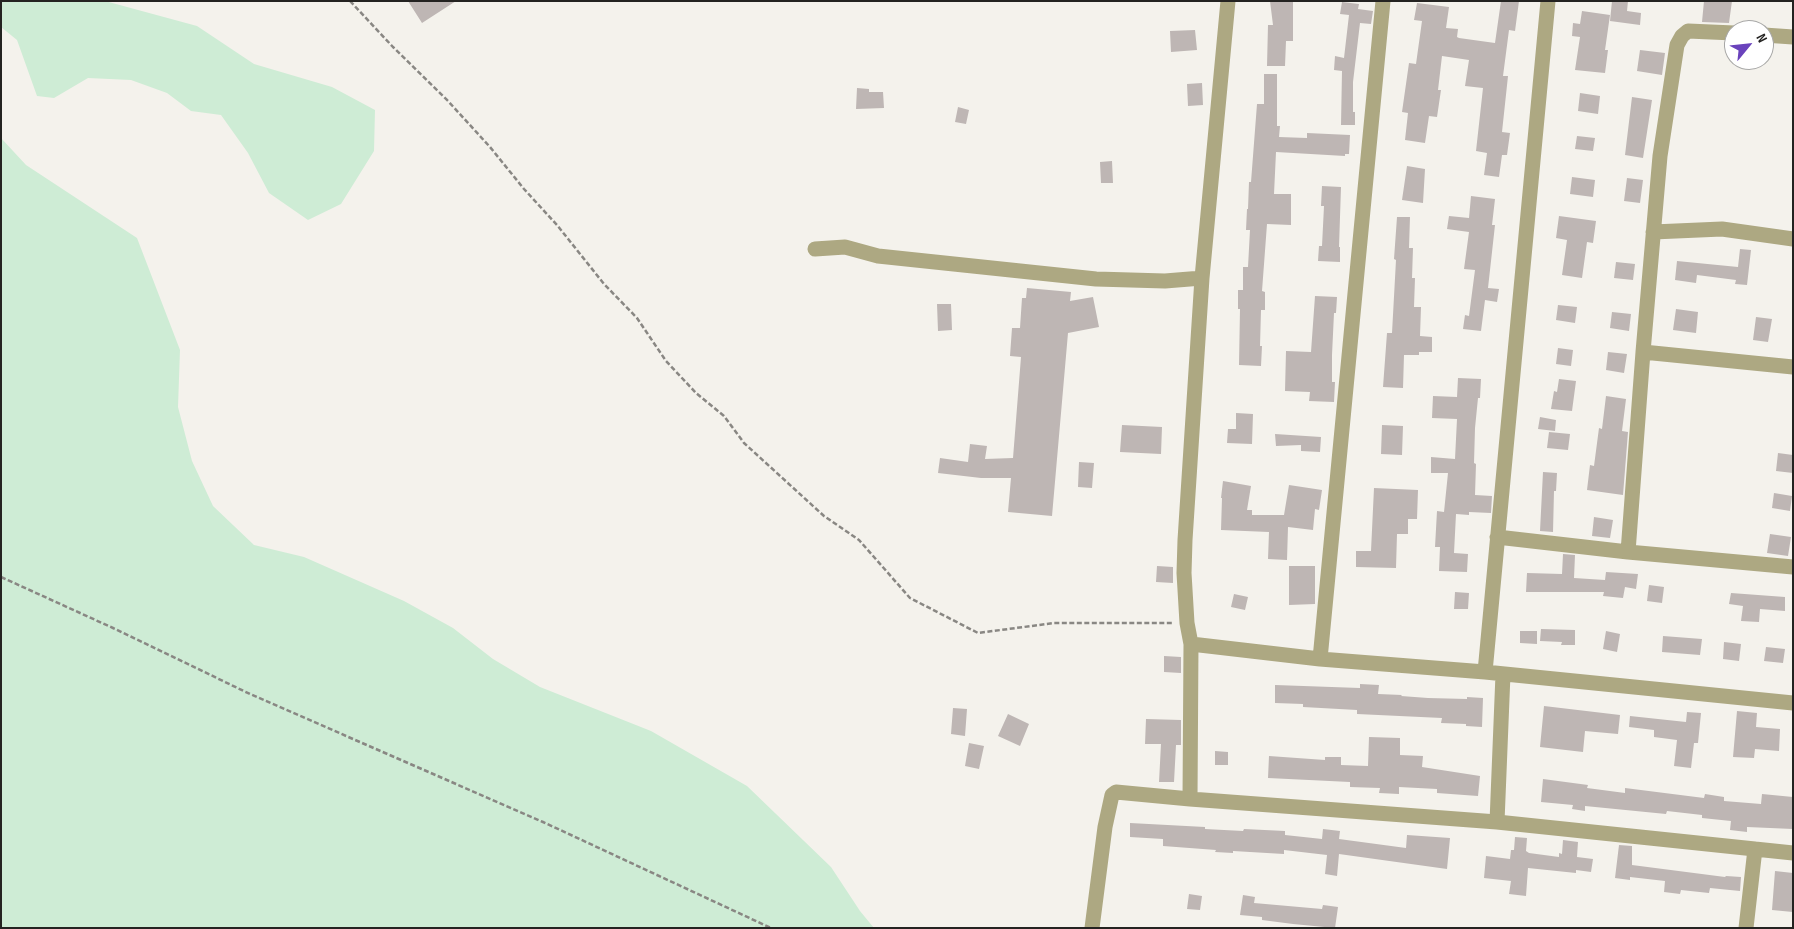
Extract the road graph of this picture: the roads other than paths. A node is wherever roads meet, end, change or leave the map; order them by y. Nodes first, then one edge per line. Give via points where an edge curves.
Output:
1 (1228, 1) edge
2 (1383, 1) edge
3 (1548, 1) edge
4 (1724, 33) edge
5 (1774, 36) edge
6 (1793, 37) edge
7 (1653, 232) junction
8 (1793, 239) edge
9 (815, 249) dead end
10 (1202, 278) junction
11 (1643, 352) junction
12 (1793, 367) edge
13 (1497, 537) junction
14 (1628, 552) junction
15 (1793, 567) edge
16 (1191, 644) junction
17 (1320, 658) junction
18 (1485, 672) junction
19 (1503, 674) junction
20 (1793, 703) edge
21 (1190, 799) junction
22 (1497, 822) junction
23 (1755, 849) junction
24 (1793, 852) edge
25 (1092, 928) edge
26 (1746, 928) edge

1 - 10 street
2 - 17 street
3 - 13 street
4 - 7 street via 1688,31 1677,46 1660,156
5 - 6 street
7 - 8 street via 1722,229
7 - 11 street
9 - 10 street via 845,248 878,256 1096,280
10 - 16 street via 1184,573
11 - 12 street
11 - 14 street
13 - 14 street
13 - 18 street
14 - 15 street
16 - 17 street
16 - 21 street
17 - 18 street
18 - 19 street
19 - 20 street
19 - 22 street
21 - 22 street
21 - 25 street via 1120,792 1112,795
22 - 23 street
23 - 24 street
23 - 26 street

